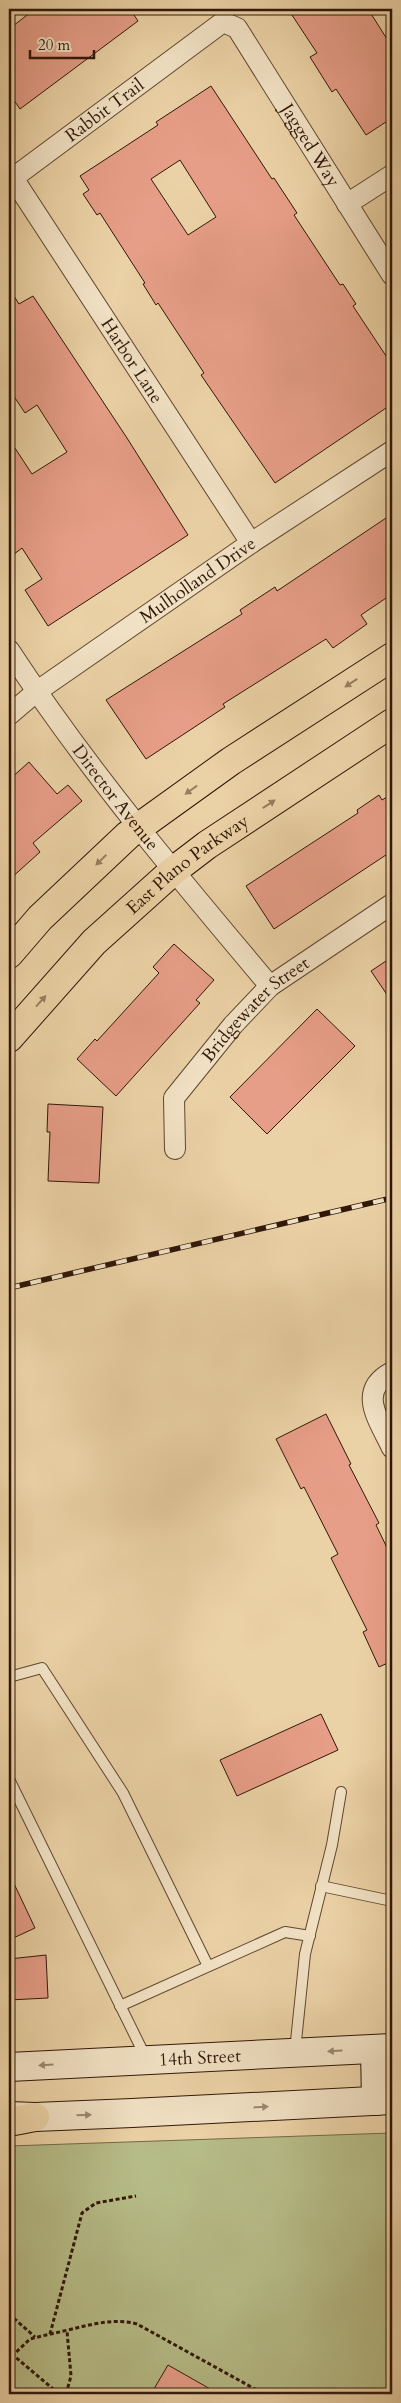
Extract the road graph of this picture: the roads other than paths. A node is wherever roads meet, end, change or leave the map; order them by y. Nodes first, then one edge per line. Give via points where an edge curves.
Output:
1 (223, 22) joint
2 (392, 175) edge
3 (11, 180) edge
4 (347, 204) junction
5 (392, 275) edge
6 (392, 451) edge
7 (251, 543) junction
8 (9, 650) edge
9 (392, 656) edge
10 (36, 692) junction
11 (9, 715) edge
12 (392, 723) edge
13 (137, 828) junction
14 (173, 871) junction
15 (392, 904) edge
16 (9, 954) edge
17 (270, 986) junction
18 (9, 1038) edge
19 (175, 1149) dead end
20 (392, 1372) edge
21 (392, 1448) edge
22 (9, 1677) edge
23 (9, 1779) edge
24 (341, 1792) dead end
25 (322, 1886) junction
26 (392, 1901) edge
27 (310, 1936) junction
28 (208, 1966) junction
29 (120, 2006) junction
30 (383, 2048) edge
31 (295, 2053) junction
32 (147, 2060) junction
33 (9, 2067) edge
34 (384, 2100) edge
35 (17, 2118) edge

1 - 3 street, Rabbit Trail
1 - 4 street, Jagged Way via 237,28
2 - 4 street
3 - 7 street, Harbor Lane
4 - 5 street, Jagged Way
6 - 7 street, Mulholland Drive
7 - 10 street, Mulholland Drive
8 - 10 street, Director Avenue
9 -> 13 main road via 231,761
10 - 11 street, Mulholland Drive
10 - 13 street, Director Avenue
14 -> 12 main road, East Plano Parkway via 207,845
13 - 14 street, Director Avenue
13 -> 16 main road via 40,918
14 - 17 street, Director Avenue
18 -> 14 main road, East Plano Parkway via 94,942
15 - 17 street, Bridgewater Street
17 - 19 street, Bridgewater Street via 233,1025 174,1098
20 - 21 street via 381,1378 373,1390 373,1406
22 - 28 lane via 42,1668 123,1793
23 - 29 lane
24 - 25 lane
25 - 26 lane
25 - 27 lane
27 - 28 lane via 285,1932
27 - 31 lane via 305,1954
28 - 29 lane
29 - 32 lane
30 -> 31 main road, 14th Street
30 - 34 main road
31 - 32 main road, 14th Street
32 -> 33 main road, 14th Street
35 -> 34 main road

